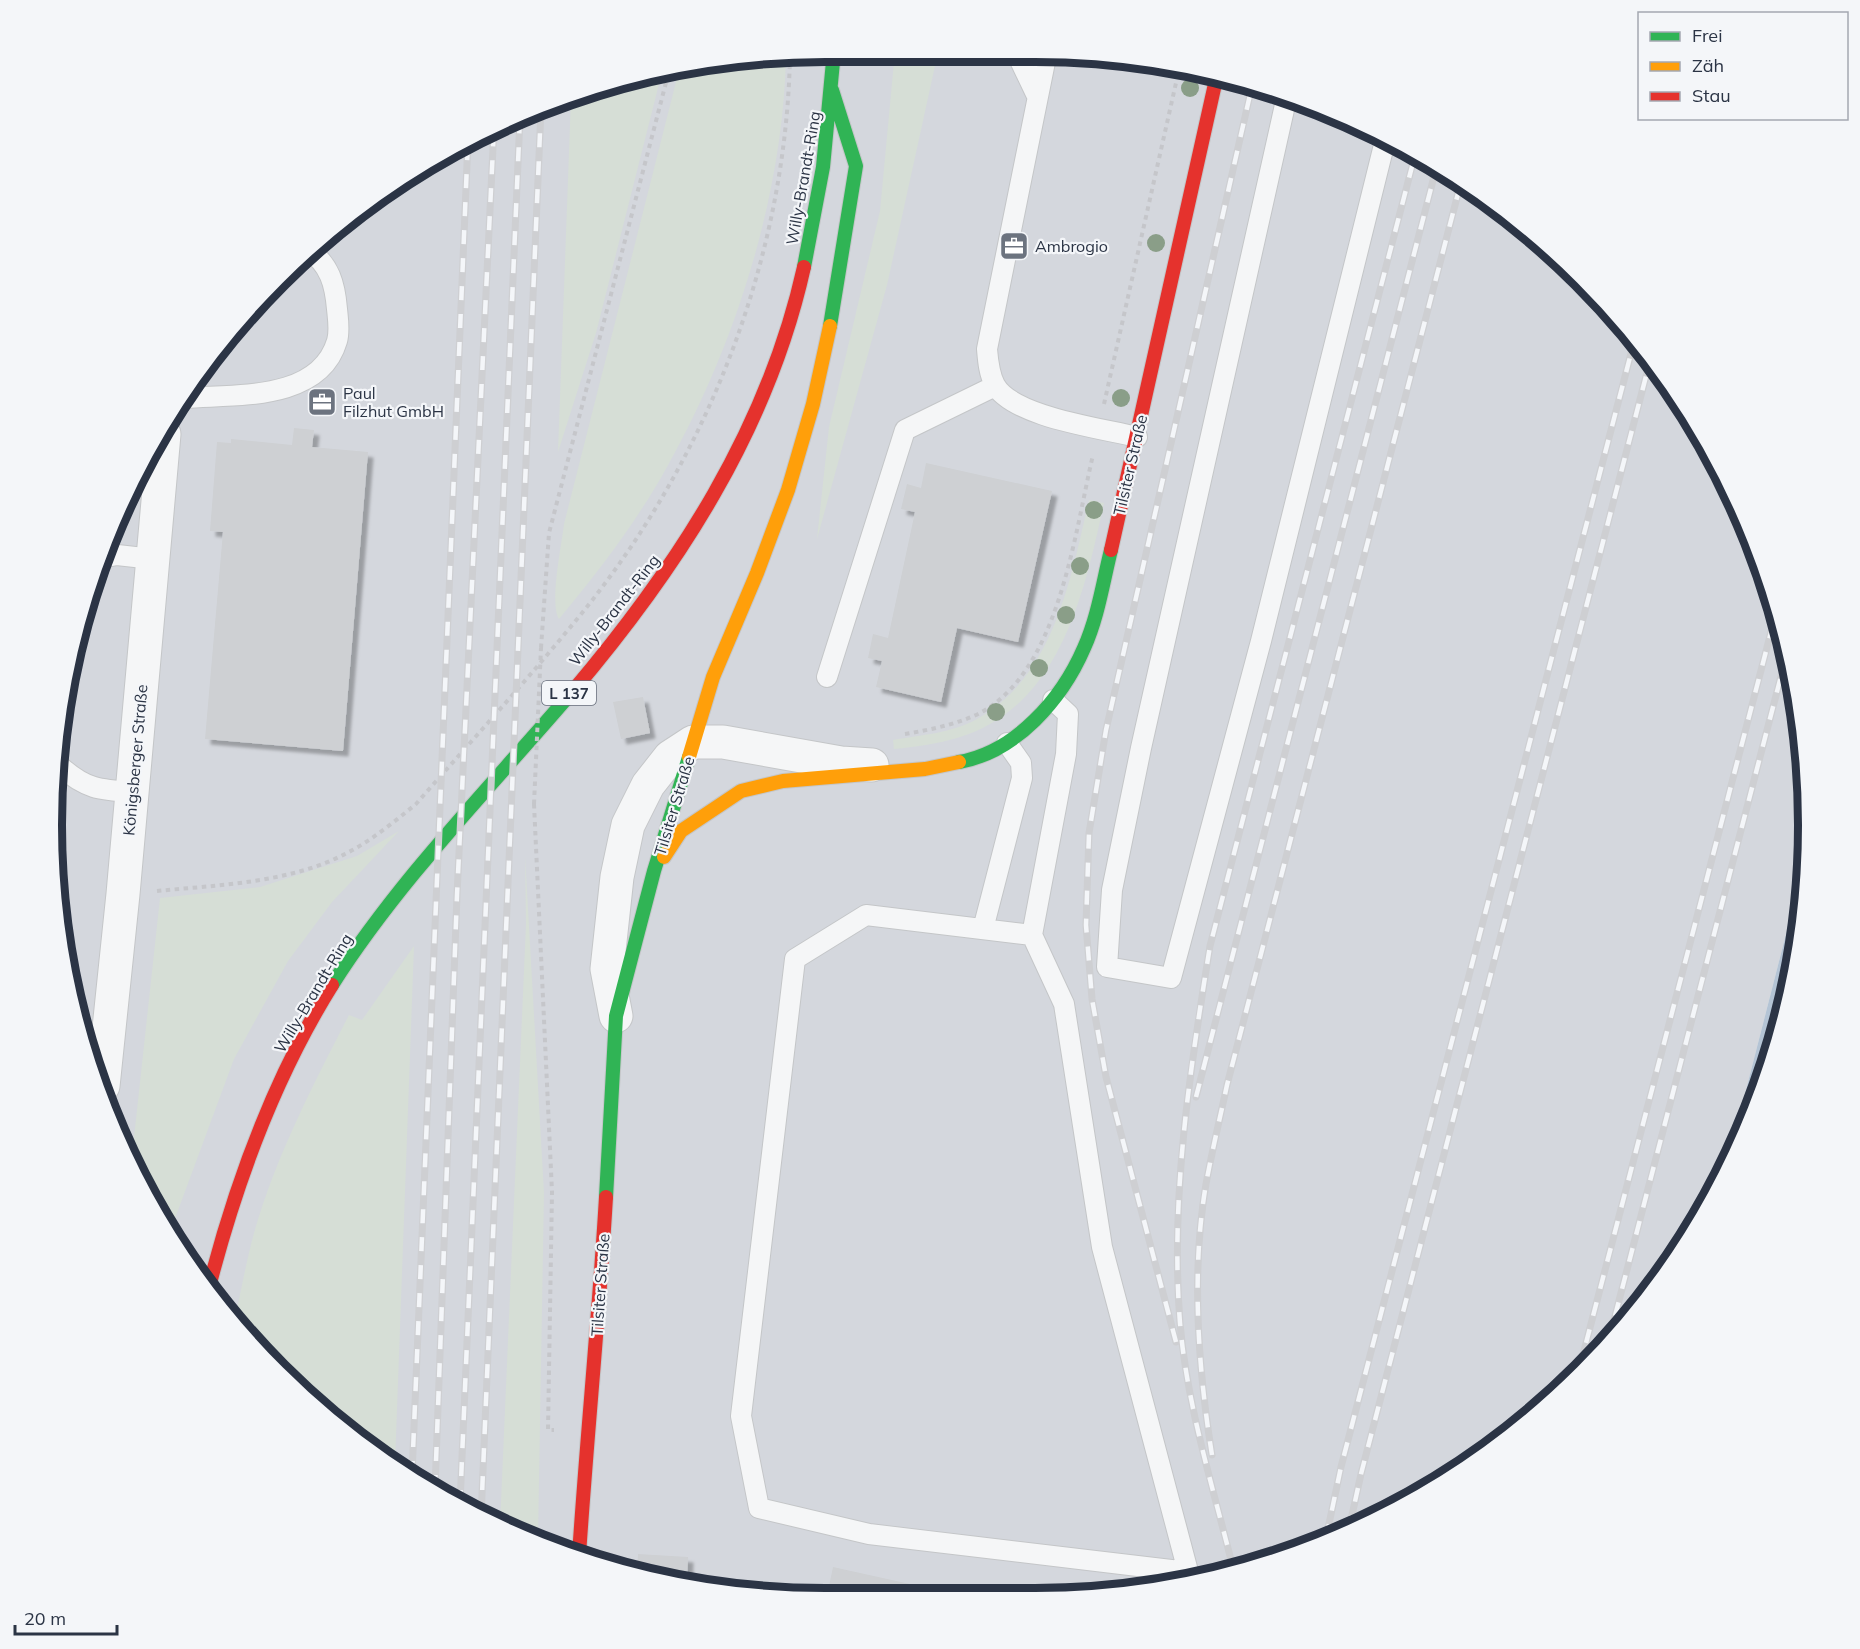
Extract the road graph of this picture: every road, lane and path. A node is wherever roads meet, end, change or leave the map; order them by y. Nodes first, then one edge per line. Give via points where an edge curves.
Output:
1 (833, 62) edge
2 (1021, 62) edge
3 (1045, 62) edge
4 (789, 63) edge
5 (1178, 75) edge
6 (667, 78) edge
7 (1215, 83) edge
8 (832, 90) junction
9 (1037, 96) junction
10 (1285, 104) edge
11 (1384, 146) edge
12 (315, 257) edge
13 (995, 386) junction
14 (193, 397) edge
15 (1099, 428) junction
16 (1137, 437) junction
17 (163, 445) edge
18 (111, 556) edge
19 (153, 559) junction
20 (827, 677) dead end
21 (1053, 700) junction
22 (897, 735) dead end
23 (693, 742) junction
24 (1007, 743) junction
25 (64, 769) edge
26 (925, 769) junction
27 (132, 792) junction
28 (654, 871) junction
29 (123, 894) junction
30 (983, 930) junction
31 (1032, 935) junction
32 (616, 1016) junction
33 (104, 1075) edge
34 (211, 1278) edge
35 (587, 1434) junction
36 (580, 1547) edge
37 (1188, 1572) edge
38 (1176, 1574) edge

1 - 8 street, Willy-Brandt-Ring / L 137
2 - 9 lane
3 - 9 lane
4 - 29 path via 780,174 762,256 735,345 701,423 651,515 586,607 416,804 374,837 344,855 298,871 250,881
5 - 15 path
6 - 35 path, bridge via 549,533 542,648 534,804 552,1192 548,1430
7 - 16 street, Tilsiter Straße
8 - 23 street, Tilsiter Straße via 856,166 831,321 813,404 788,490 713,677
8 - 34 street, Willy-Brandt-Ring / L 137 via 819,200 800,288 745,435 714,495 618,636 382,911 331,988 290,1064 252,1149
9 - 13 lane via 987,349
10 - 11 lane via 1141,748 1112,890 1107,967 1171,978 1261,641
12 - 14 lane via 327,268 335,285 339,330 328,358 304,381 284,389
13 - 15 lane via 1028,411
13 - 20 lane via 904,430
15 - 16 lane
15 - 22 path via 1057,610 1029,664 978,714 948,726
16 - 21 street, Tilsiter Straße via 1089,637 1066,684
17 - 19 street, Königsberger Straße
18 - 19 lane
19 - 27 street, Königsberger Straße
21 - 24 street, Tilsiter Straße
21 - 31 lane via 1068,714 1066,754
23 - 26 street, Tilsiter Straße via 723,742 841,763
23 - 28 street, Tilsiter Straße
23 - 32 street, Tilsiter Straße via 670,757 648,785 628,825 617,877 607,969
24 - 26 street, Tilsiter Straße via 968,761
24 - 30 lane via 1021,763 1022,778
25 - 27 lane via 77,782 98,790
26 - 28 street, Tilsiter Straße via 783,781 741,791 681,831
27 - 29 street, Königsberger Straße
28 - 32 street, Tilsiter Straße
29 - 33 street, Königsberger Straße
30 - 31 lane
30 - 38 lane via 866,915 795,959 741,1416 759,1508 869,1534
31 - 37 lane via 1064,1004 1102,1247
32 - 35 street, Tilsiter Straße via 600,1304
35 - 36 street, Tilsiter Straße

